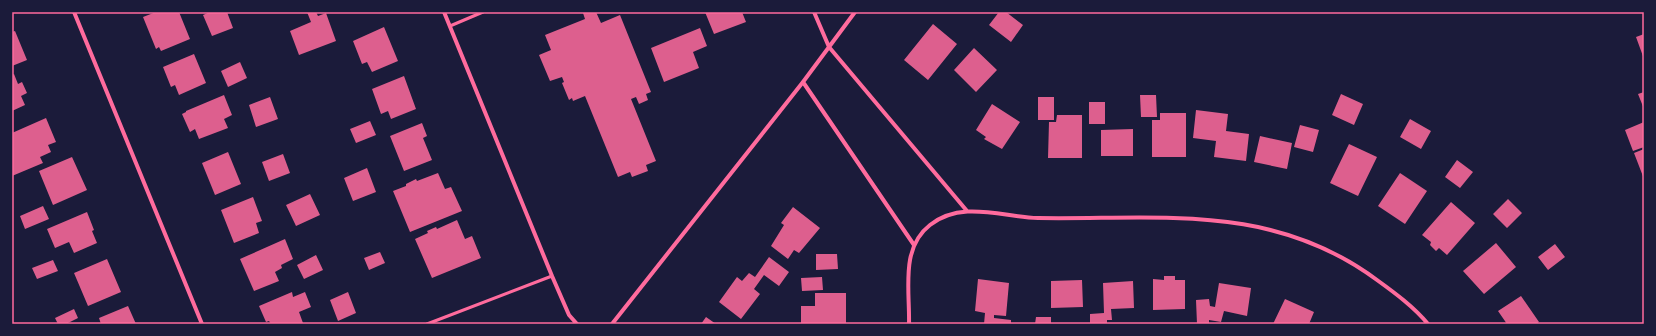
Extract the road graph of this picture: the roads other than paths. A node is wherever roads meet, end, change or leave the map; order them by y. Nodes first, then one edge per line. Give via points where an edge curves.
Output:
1 (74, 12) edge
2 (444, 12) edge
3 (484, 12) edge
4 (814, 12) edge
5 (855, 12) edge
6 (450, 26) junction
7 (829, 47) junction
8 (803, 82) junction
9 (968, 211) junction
10 (914, 245) junction
11 (552, 276) junction
12 (202, 324) edge
13 (427, 324) edge
14 (577, 324) edge
15 (612, 324) edge
16 (909, 324) edge
17 (1428, 324) edge

1 - 12 street
2 - 6 street
3 - 6 lane
4 - 7 street
5 - 7 street
6 - 11 street
7 - 8 street
7 - 9 street
8 - 10 street
8 - 15 street
9 - 10 street via 954,212 935,221 924,230
9 - 17 street via 1036,218 1204,219 1264,228 1307,240 1338,254 1393,292
10 - 16 street via 909,262
11 - 13 lane
11 - 14 street via 569,315

